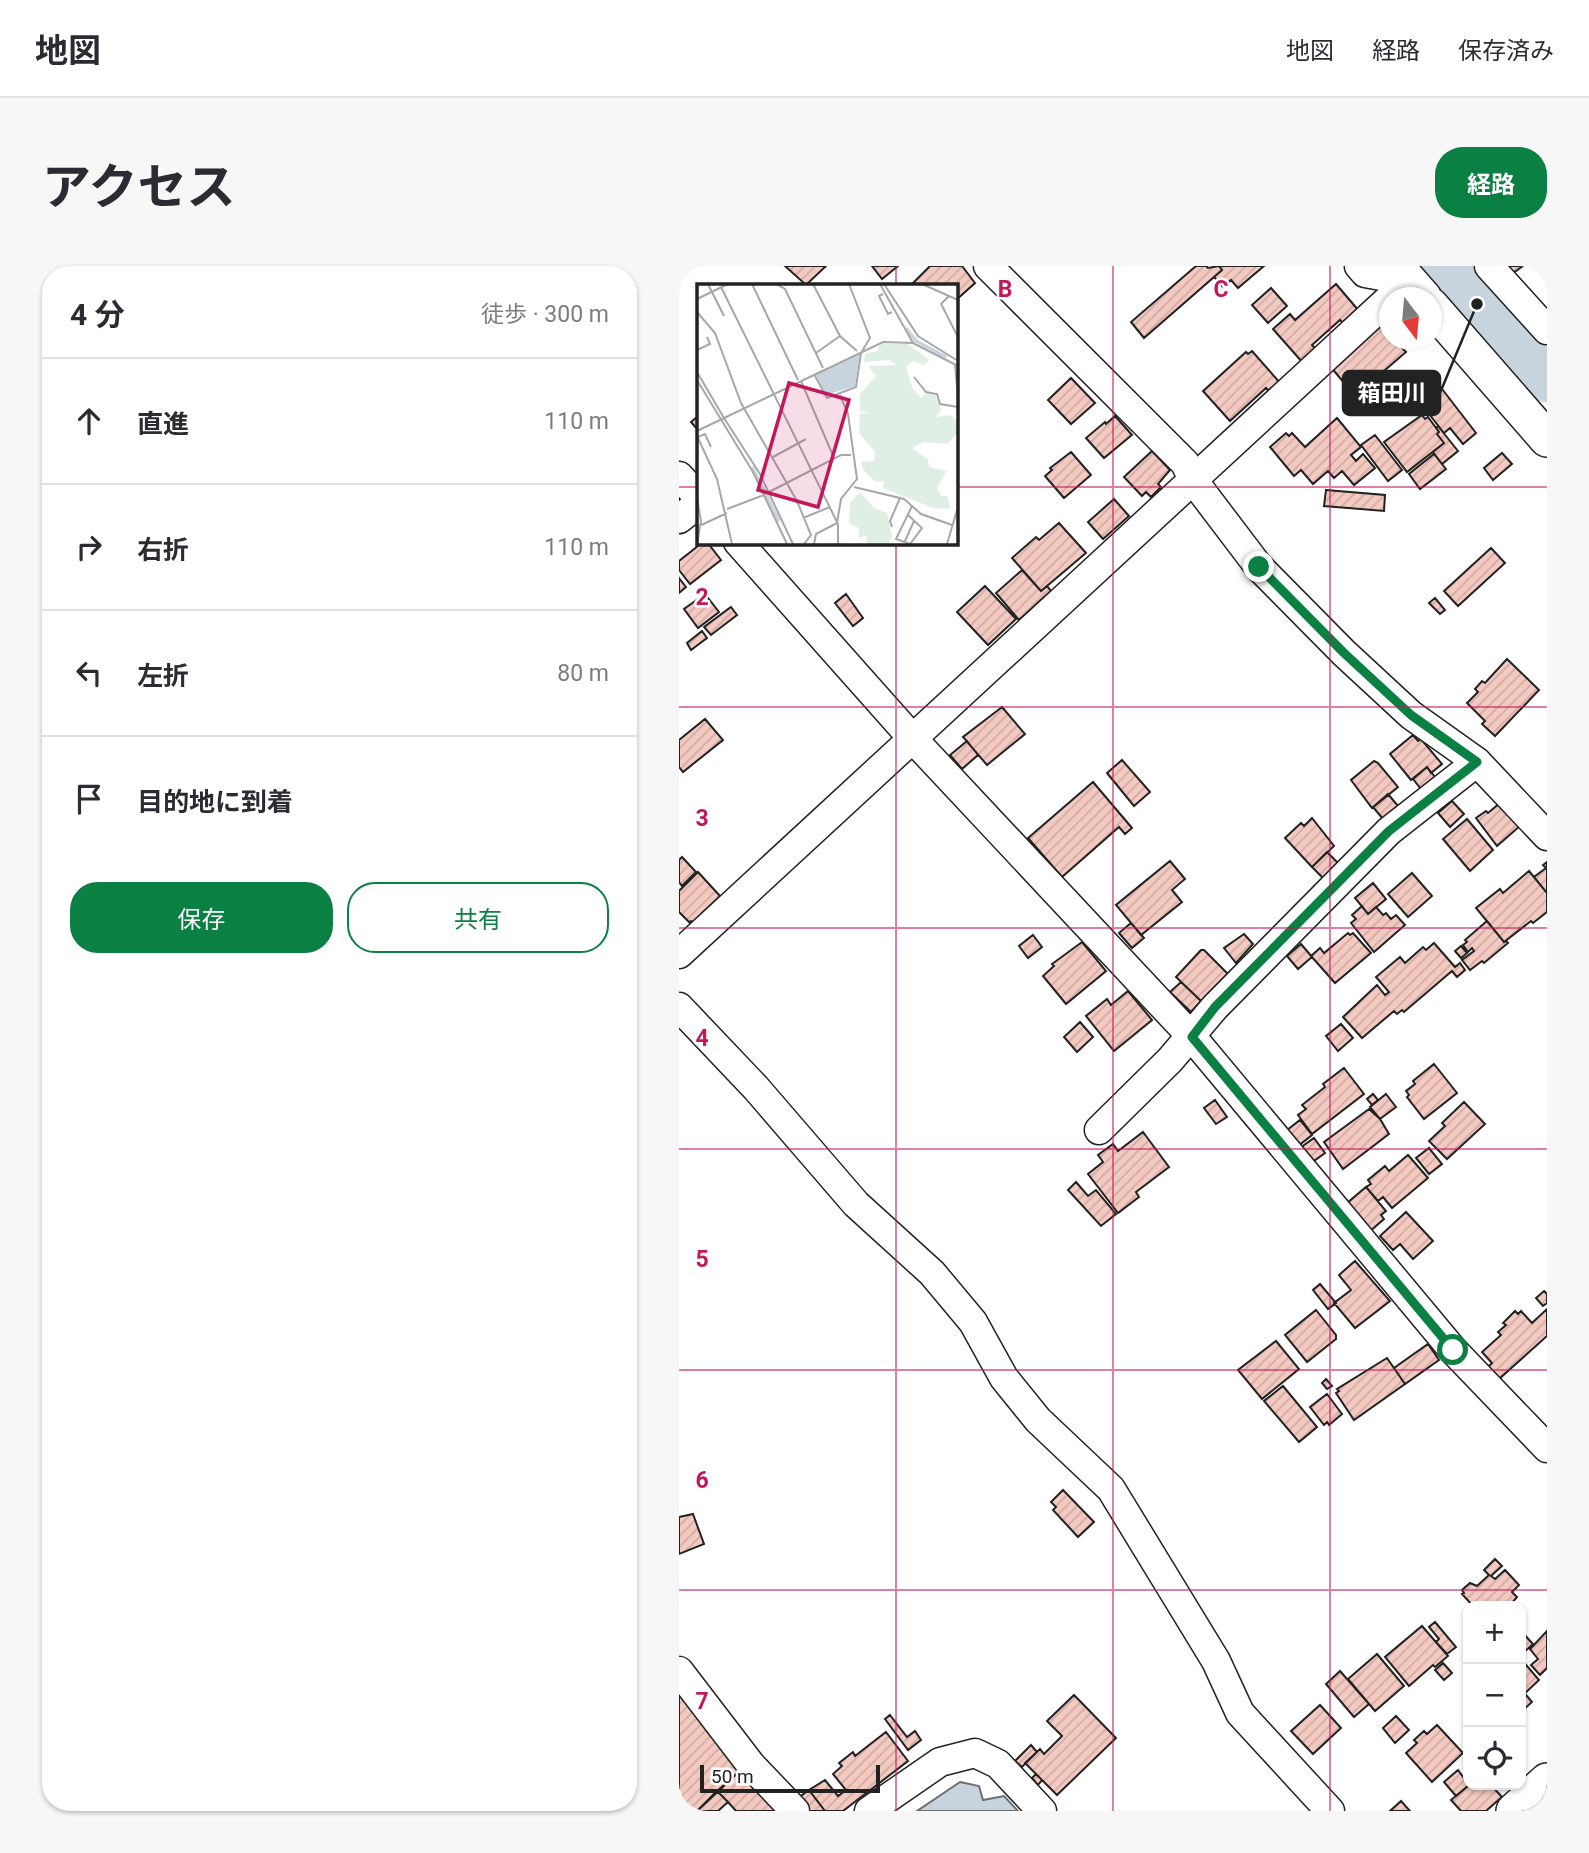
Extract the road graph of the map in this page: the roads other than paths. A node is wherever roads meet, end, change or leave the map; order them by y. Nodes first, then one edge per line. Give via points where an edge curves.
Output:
1 (1359, 266) edge
2 (1489, 266) edge
3 (991, 267) edge
4 (1406, 285) edge
5 (1547, 330) edge
6 (1547, 439) edge
7 (1193, 480) junction
8 (692, 486) edge
9 (679, 519) edge
10 (741, 544) edge
11 (913, 739) junction
12 (1477, 762) junction
13 (1547, 836) edge
14 (679, 954) edge
15 (679, 1007) edge
16 (1192, 1037) junction
17 (1099, 1130) dead end
18 (1547, 1448) edge
19 (679, 1671) edge
20 (1547, 1781) edge
21 (795, 1811) edge
22 (869, 1811) edge
23 (1042, 1811) edge
24 (1330, 1811) edge
25 (1514, 1811) edge

1 - 4 street via 1365,273
2 - 5 street
3 - 7 street via 1185,463
4 - 6 main road
4 - 7 street
7 - 11 street
7 - 12 street via 1259,567 1344,653 1411,715
8 - 9 street
10 - 11 street
11 - 14 street
11 - 16 street
12 - 13 street
12 - 16 street via 1389,831 1215,1007
15 - 24 street via 856,1204 932,1273 973,1322 1004,1378 1038,1420 1111,1489 1216,1661 1240,1713
16 - 17 street
16 - 18 street via 1453,1350
19 - 21 street via 751,1765
20 - 25 main road
22 - 23 street via 940,1762 975,1753 998,1764

